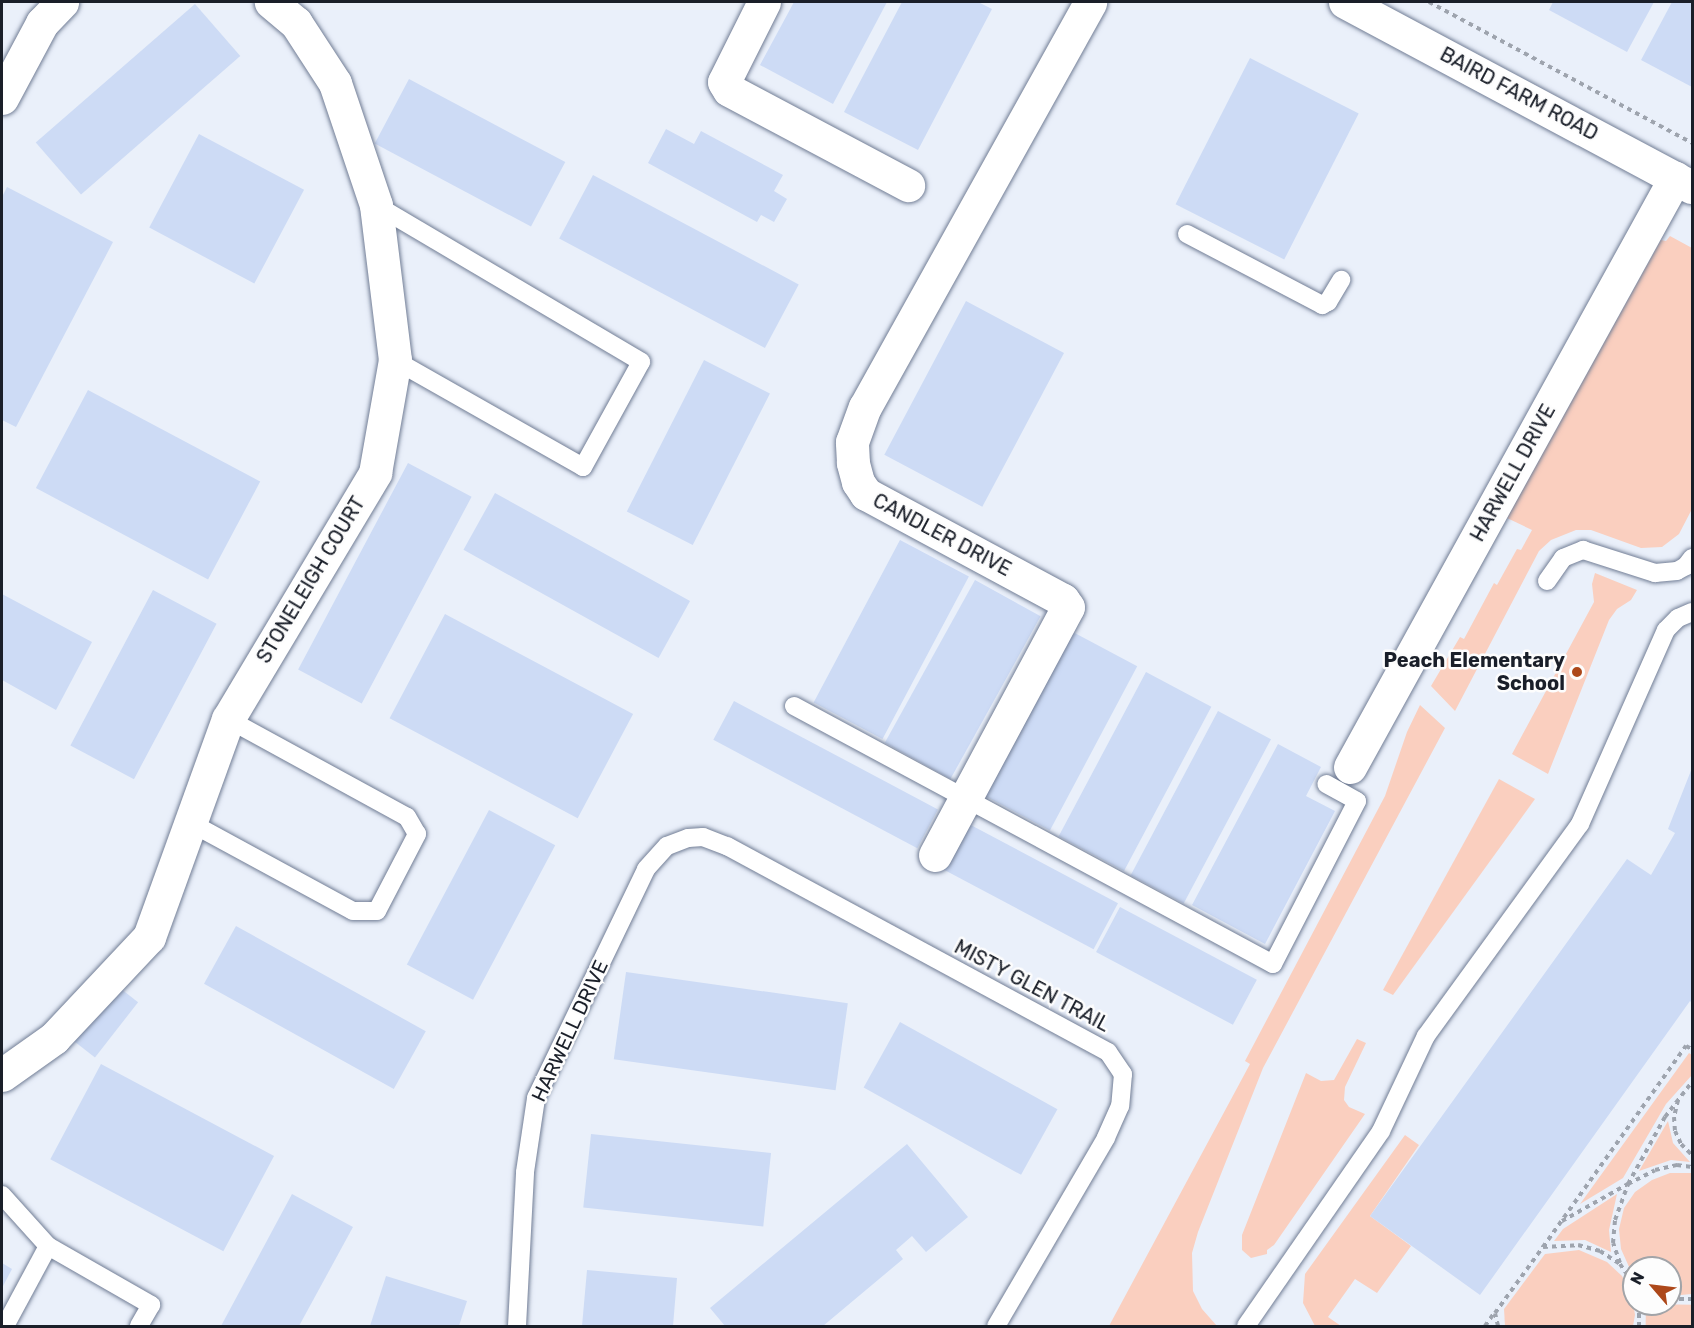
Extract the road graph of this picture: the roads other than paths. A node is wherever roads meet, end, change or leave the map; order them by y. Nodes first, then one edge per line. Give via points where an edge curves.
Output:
1 (62, 2) edge
2 (271, 2) edge
3 (764, 2) edge
4 (1090, 2) edge
5 (1345, 2) edge
6 (302, 12) edge
7 (2, 98) edge
8 (1684, 183) edge
9 (908, 185) dead end
10 (376, 205) junction
11 (1187, 234) dead end
12 (1341, 280) dead end
13 (395, 360) junction
14 (1692, 558) edge
15 (1547, 581) dead end
16 (1692, 612) edge
17 (794, 706) dead end
18 (228, 719) junction
19 (1338, 775) joint
20 (966, 798) junction
21 (191, 823) junction
22 (688, 838) joint
23 (935, 855) dead end
24 (2, 1075) edge
25 (2, 1195) edge
26 (48, 1246) junction
27 (5, 1326) edge
28 (139, 1326) edge
29 (517, 1326) edge
30 (996, 1326) edge
31 (1246, 1326) edge

1 - 7 street via 42,23
2 - 6 street, STONELEIGH COURT
3 - 9 street via 724,82 729,90
4 - 20 street, CANDLER DRIVE via 865,407 852,442 858,482 866,494 1063,600 1068,608
5 - 8 street, BAIRD FARM ROAD
6 - 10 street, STONELEIGH COURT via 335,83
8 - 19 street, HARWELL DRIVE
10 - 13 street, STONELEIGH COURT
10 - 13 lane via 641,362 583,467
11 - 12 lane via 1322,305
13 - 18 street, STONELEIGH COURT via 375,473
14 - 15 lane via 1677,571 1656,573 1583,550 1563,558
16 - 31 lane via 1678,618 1666,630 1580,824 1422,1041 1381,1131
17 - 20 lane
18 - 21 street, STONELEIGH COURT
18 - 21 lane via 407,816 417,834 376,911 353,911
19 - 20 lane via 1358,801 1273,964
20 - 23 street, CANDLER DRIVE
21 - 24 street, STONELEIGH COURT via 149,937 54,1038
22 - 29 lane, HARWELL DRIVE via 667,846 646,869 536,1098 525,1172
22 - 30 lane, MISTY GLEN TRAIL via 703,837 728,846 1108,1052 1123,1074 1120,1106 1106,1138
25 - 26 lane
26 - 27 lane
26 - 28 lane via 151,1305

